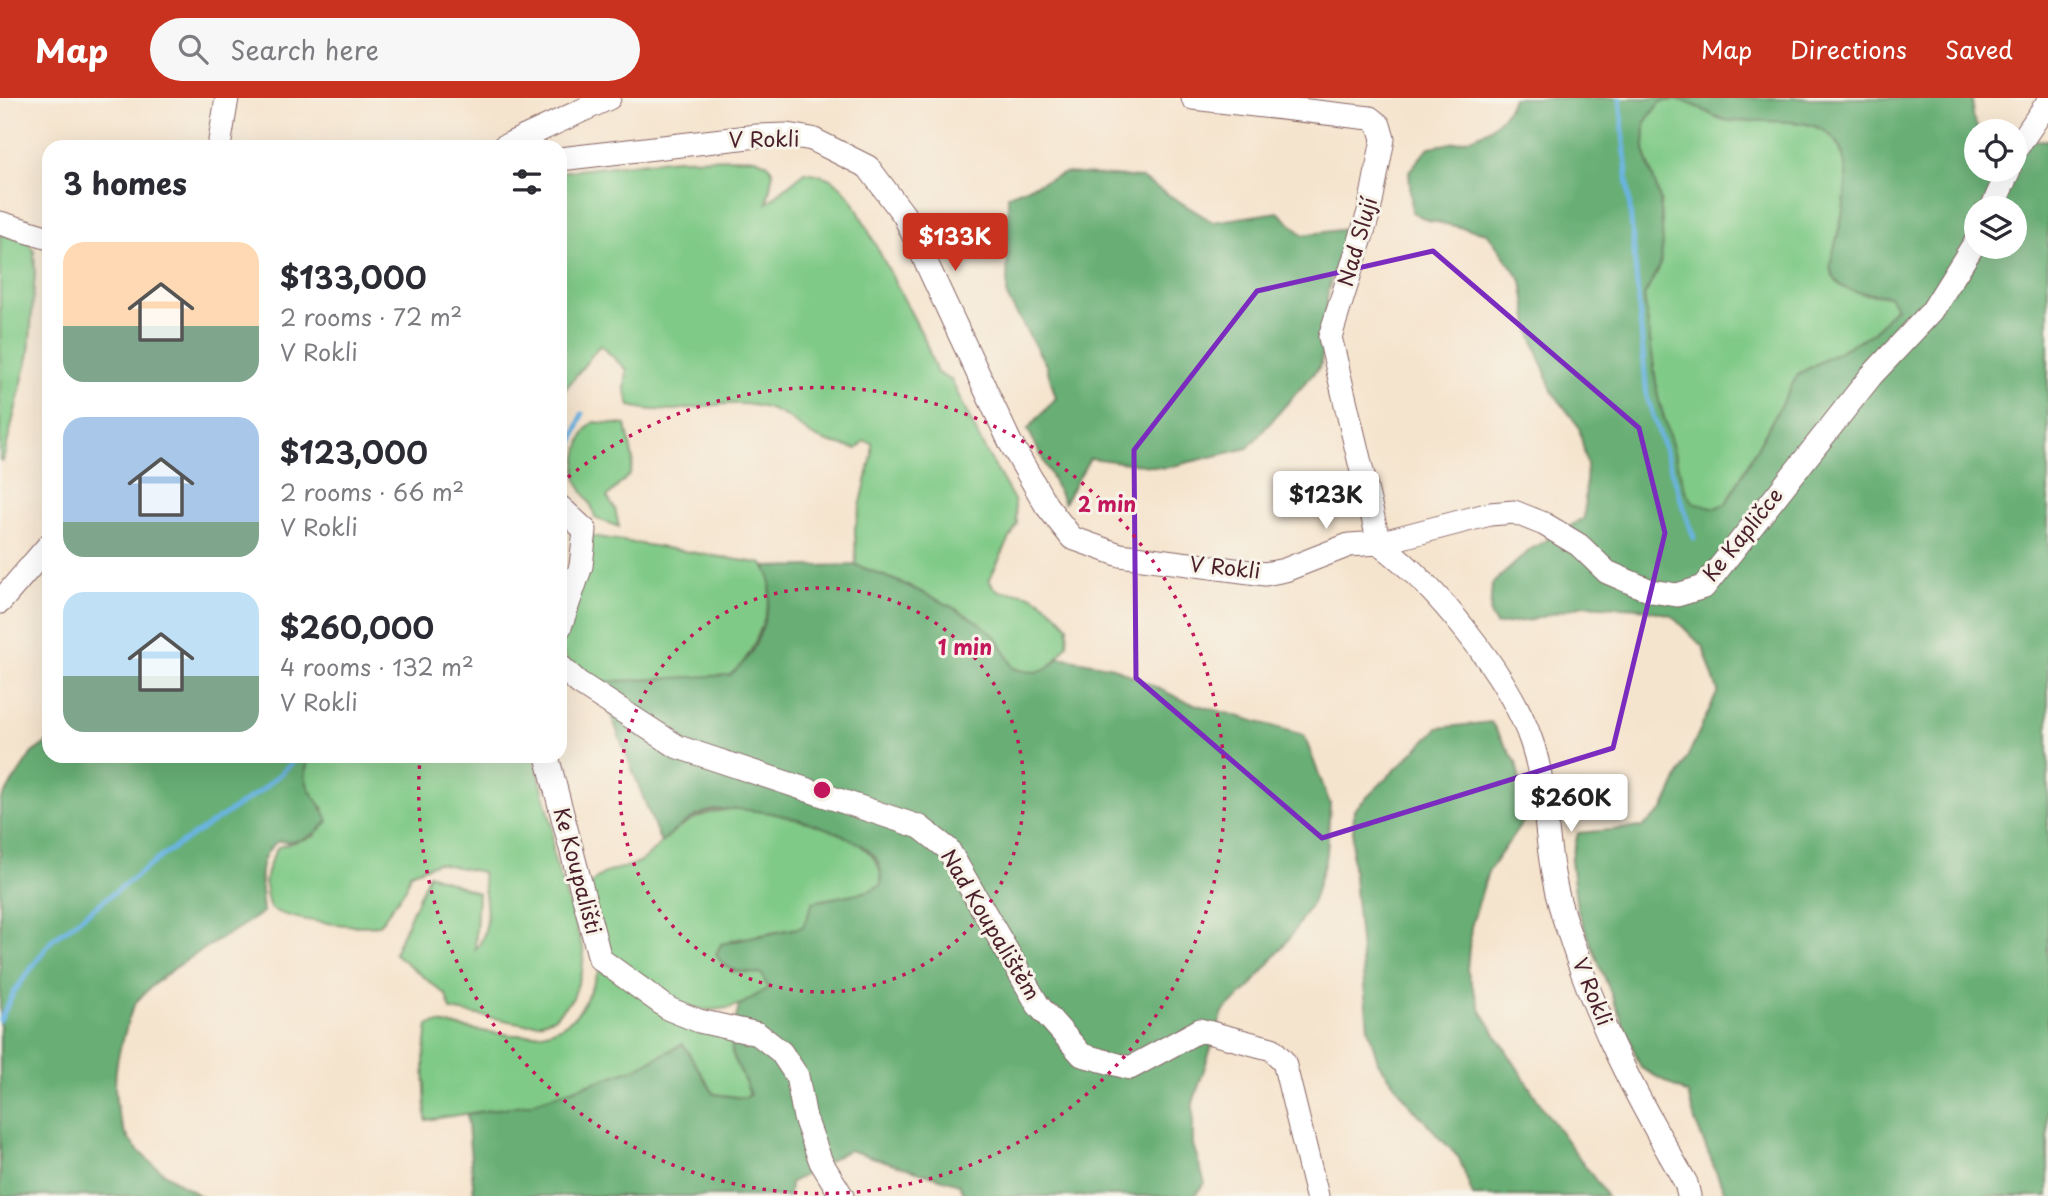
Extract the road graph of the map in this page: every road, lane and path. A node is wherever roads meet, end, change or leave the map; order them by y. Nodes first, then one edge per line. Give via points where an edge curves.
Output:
1 (227, 98) edge
2 (609, 98) edge
3 (1193, 98) edge
4 (2048, 102) edge
5 (2027, 133) edge
6 (220, 140) edge
7 (518, 140) edge
8 (567, 158) edge
9 (0, 223) edge
10 (42, 236) edge
11 (1965, 259) edge
12 (567, 513) edge
13 (1379, 543) junction
14 (42, 553) edge
15 (0, 602) edge
16 (567, 607) edge
17 (567, 672) edge
18 (549, 763) edge
19 (842, 1196) edge
20 (1317, 1196) edge
21 (1689, 1196) edge

1 - 6 street
2 - 7 street
3 - 13 street, Nad Slují via 1370,118 1379,125 1383,139 1369,212 1330,337
4 - 5 street
8 - 13 street, V Rokli via 787,135 812,139 868,167 904,215 1010,442 1046,505 1072,538 1120,555 1265,574 1349,545
9 - 10 street
11 - 13 street, Ke Kapličce via 1932,311 1871,376 1704,587 1677,595 1651,591 1608,572 1579,545 1514,512
12 - 16 street via 585,530 581,566
13 - 21 street, V Rokli via 1410,566 1509,692 1531,742 1547,807 1555,884 1577,957 1631,1087
14 - 15 street
17 - 20 street, Nad Koupalištěm via 678,747 920,827 948,849 1038,1005 1082,1055 1130,1068 1200,1030 1272,1049 1283,1062
18 - 19 street, Ke Koupališti via 600,958 669,1009 758,1034 780,1052 797,1076 805,1118 821,1162

